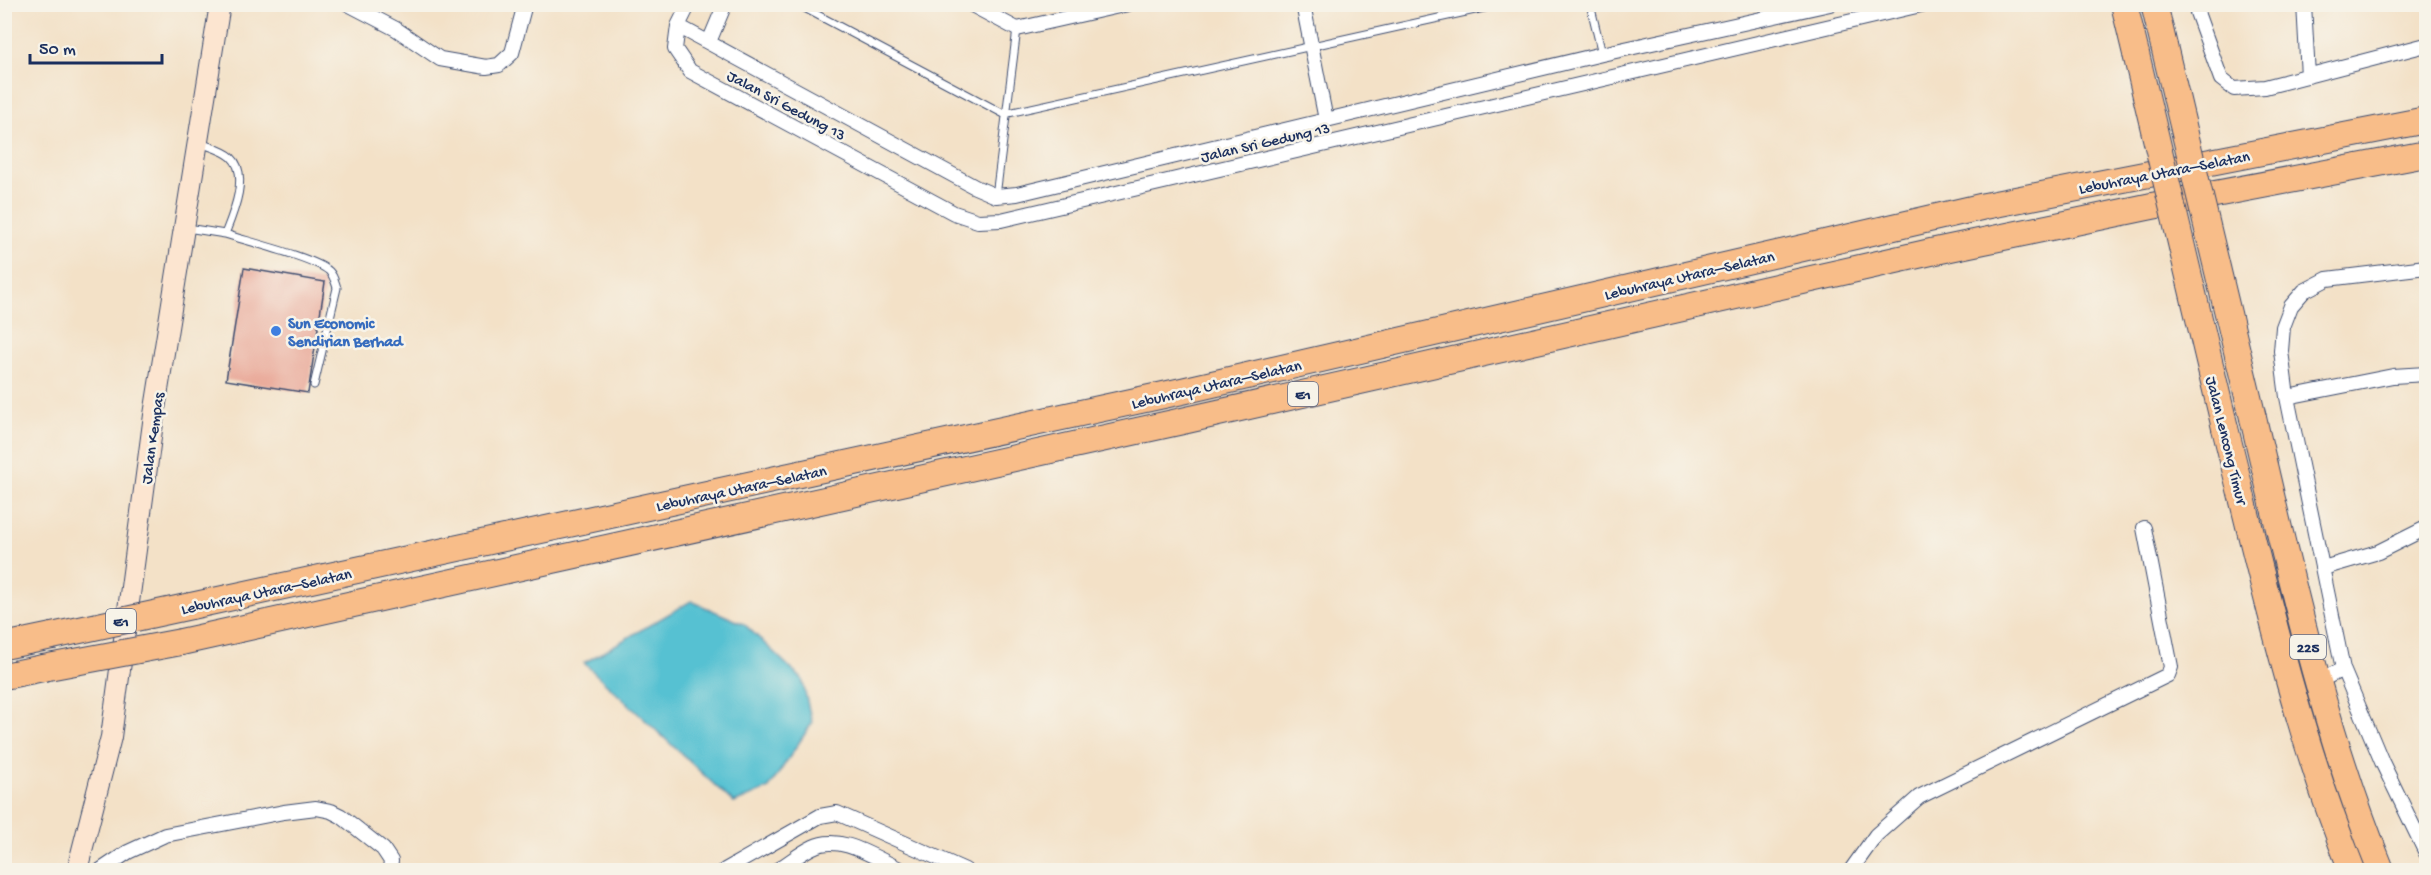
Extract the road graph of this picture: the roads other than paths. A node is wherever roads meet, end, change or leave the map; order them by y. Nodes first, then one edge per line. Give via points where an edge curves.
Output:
1 (220, 4) edge
2 (348, 4) edge
3 (525, 4) edge
4 (689, 4) edge
5 (725, 4) edge
6 (797, 4) edge
7 (970, 4) edge
8 (1128, 4) edge
9 (1303, 4) edge
10 (1502, 4) edge
11 (1590, 4) edge
12 (1830, 4) edge
13 (1925, 4) edge
14 (2124, 4) edge
15 (2154, 4) edge
16 (2194, 4) edge
17 (2304, 4) edge
18 (1898, 7) edge
19 (678, 26) junction
20 (1017, 29) junction
21 (709, 42) junction
22 (2427, 45) edge
23 (1311, 48) junction
24 (1602, 54) junction
25 (2308, 76) junction
26 (1004, 114) junction
27 (1326, 120) junction
28 (2427, 120) edge
29 (198, 142) junction
30 (2427, 154) edge
31 (996, 195) junction
32 (184, 228) junction
33 (225, 234) junction
34 (2427, 267) edge
35 (2427, 374) edge
36 (314, 385) dead end
37 (2287, 397) junction
38 (2144, 528) dead end
39 (2427, 528) edge
40 (2323, 568) junction
41 (4, 646) edge
42 (2343, 669) junction
43 (4, 676) edge
44 (2317, 682) junction
45 (2427, 853) edge
46 (116, 866) edge
47 (79, 870) edge
48 (101, 870) edge
49 (390, 870) edge
50 (725, 870) edge
51 (777, 870) edge
52 (902, 870) edge
53 (965, 870) edge
54 (1851, 870) edge
55 (2352, 870) edge
56 (2381, 870) edge

1 - 29 main road, Jalan Kempas
2 - 3 street via 396,29 440,59 486,67 499,64 512,53
4 - 19 street, Jalan Sri Gedung 13
5 - 21 street
6 - 26 lane
7 - 20 street
8 - 20 street
9 - 23 street
10 - 23 lane
11 - 24 lane
12 - 24 street, Jalan Sri Gedung 13
13 - 18 street, Jalan Sri Gedung 13
14 - 55 highway, Jalan Lencong Timur / 225, bridge via 2293,698
15 - 44 highway, Jalan Lencong Timur / 225, bridge
16 - 25 street via 2221,79 2227,85 2234,89 2265,87
17 - 25 street
18 - 19 street, Jalan Sri Gedung 13 via 1001,220 978,221 954,213 690,71 675,49
19 - 21 street, Jalan Sri Gedung 13
20 - 26 lane
21 - 31 street, Jalan Sri Gedung 13 via 975,188
22 - 25 street
23 - 26 lane
23 - 27 street
24 - 27 street, Jalan Sri Gedung 13
26 - 31 lane
27 - 31 street, Jalan Sri Gedung 13 via 1017,194
28 - 41 highway, Lebuhraya Utara–Selatan / E1, bridge via 1985,206 1182,392
29 - 32 main road, Jalan Kempas
29 - 33 lane via 230,156 237,165 240,178
30 - 43 highway, Lebuhraya Utara–Selatan / E1, bridge via 1943,250 181,642
32 - 33 lane
32 - 47 main road, Jalan Kempas via 154,415 111,736
33 - 36 lane via 310,262 327,269 334,277 337,288
34 - 37 street via 2327,279 2304,291 2291,306 2283,327 2281,351
35 - 37 street via 2393,376
37 - 40 street
38 - 54 street via 2171,667 2168,675 1919,797 1876,835
39 - 40 street via 2378,552
40 - 42 street
42 - 44 street
42 - 45 street via 2382,762
44 - 56 highway, Jalan Lencong Timur / 225
46 - 48 street
46 - 49 street via 144,843 165,835 316,808 341,816 382,849 391,861
50 - 53 street via 820,816 837,813
51 - 52 street via 814,846 832,842

